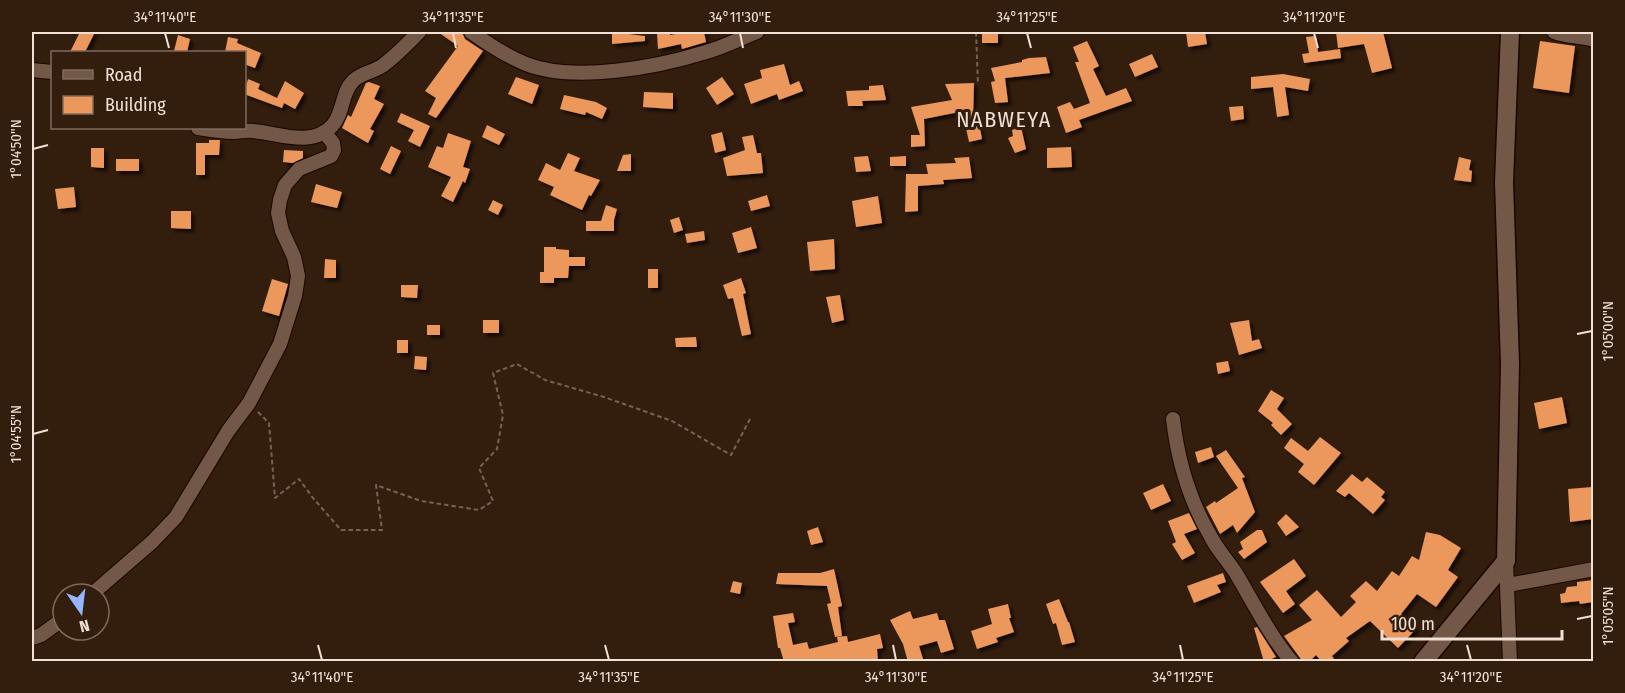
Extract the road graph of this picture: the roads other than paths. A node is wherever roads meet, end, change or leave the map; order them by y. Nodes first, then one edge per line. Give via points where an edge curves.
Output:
1 (419, 32) edge
2 (471, 32) edge
3 (757, 32) edge
4 (1510, 32) edge
5 (1554, 32) edge
6 (1593, 40) edge
7 (32, 70) edge
8 (51, 72) edge
9 (207, 129) edge
10 (324, 132) junction
11 (1173, 419) dead end
12 (1506, 561) junction
13 (1593, 569) edge
14 (106, 582) edge
15 (1508, 585) junction
16 (51, 627) edge
17 (32, 638) edge
18 (1292, 662) edge
19 (1423, 662) edge
20 (1510, 662) edge

1 - 10 street via 392,58 356,78 348,87 339,117
2 - 3 street via 528,65 564,72 622,70 676,60 709,52
4 - 12 street via 1504,182 1510,358
5 - 6 street
7 - 8 street
9 - 10 street via 251,131 282,138
10 - 14 street via 334,150 330,156 299,169 285,185 280,200 282,231 298,276 280,344 249,403 176,517
11 - 18 street via 1188,492 1211,538
12 - 15 street
12 - 19 street
13 - 15 street
15 - 20 street
16 - 17 street

